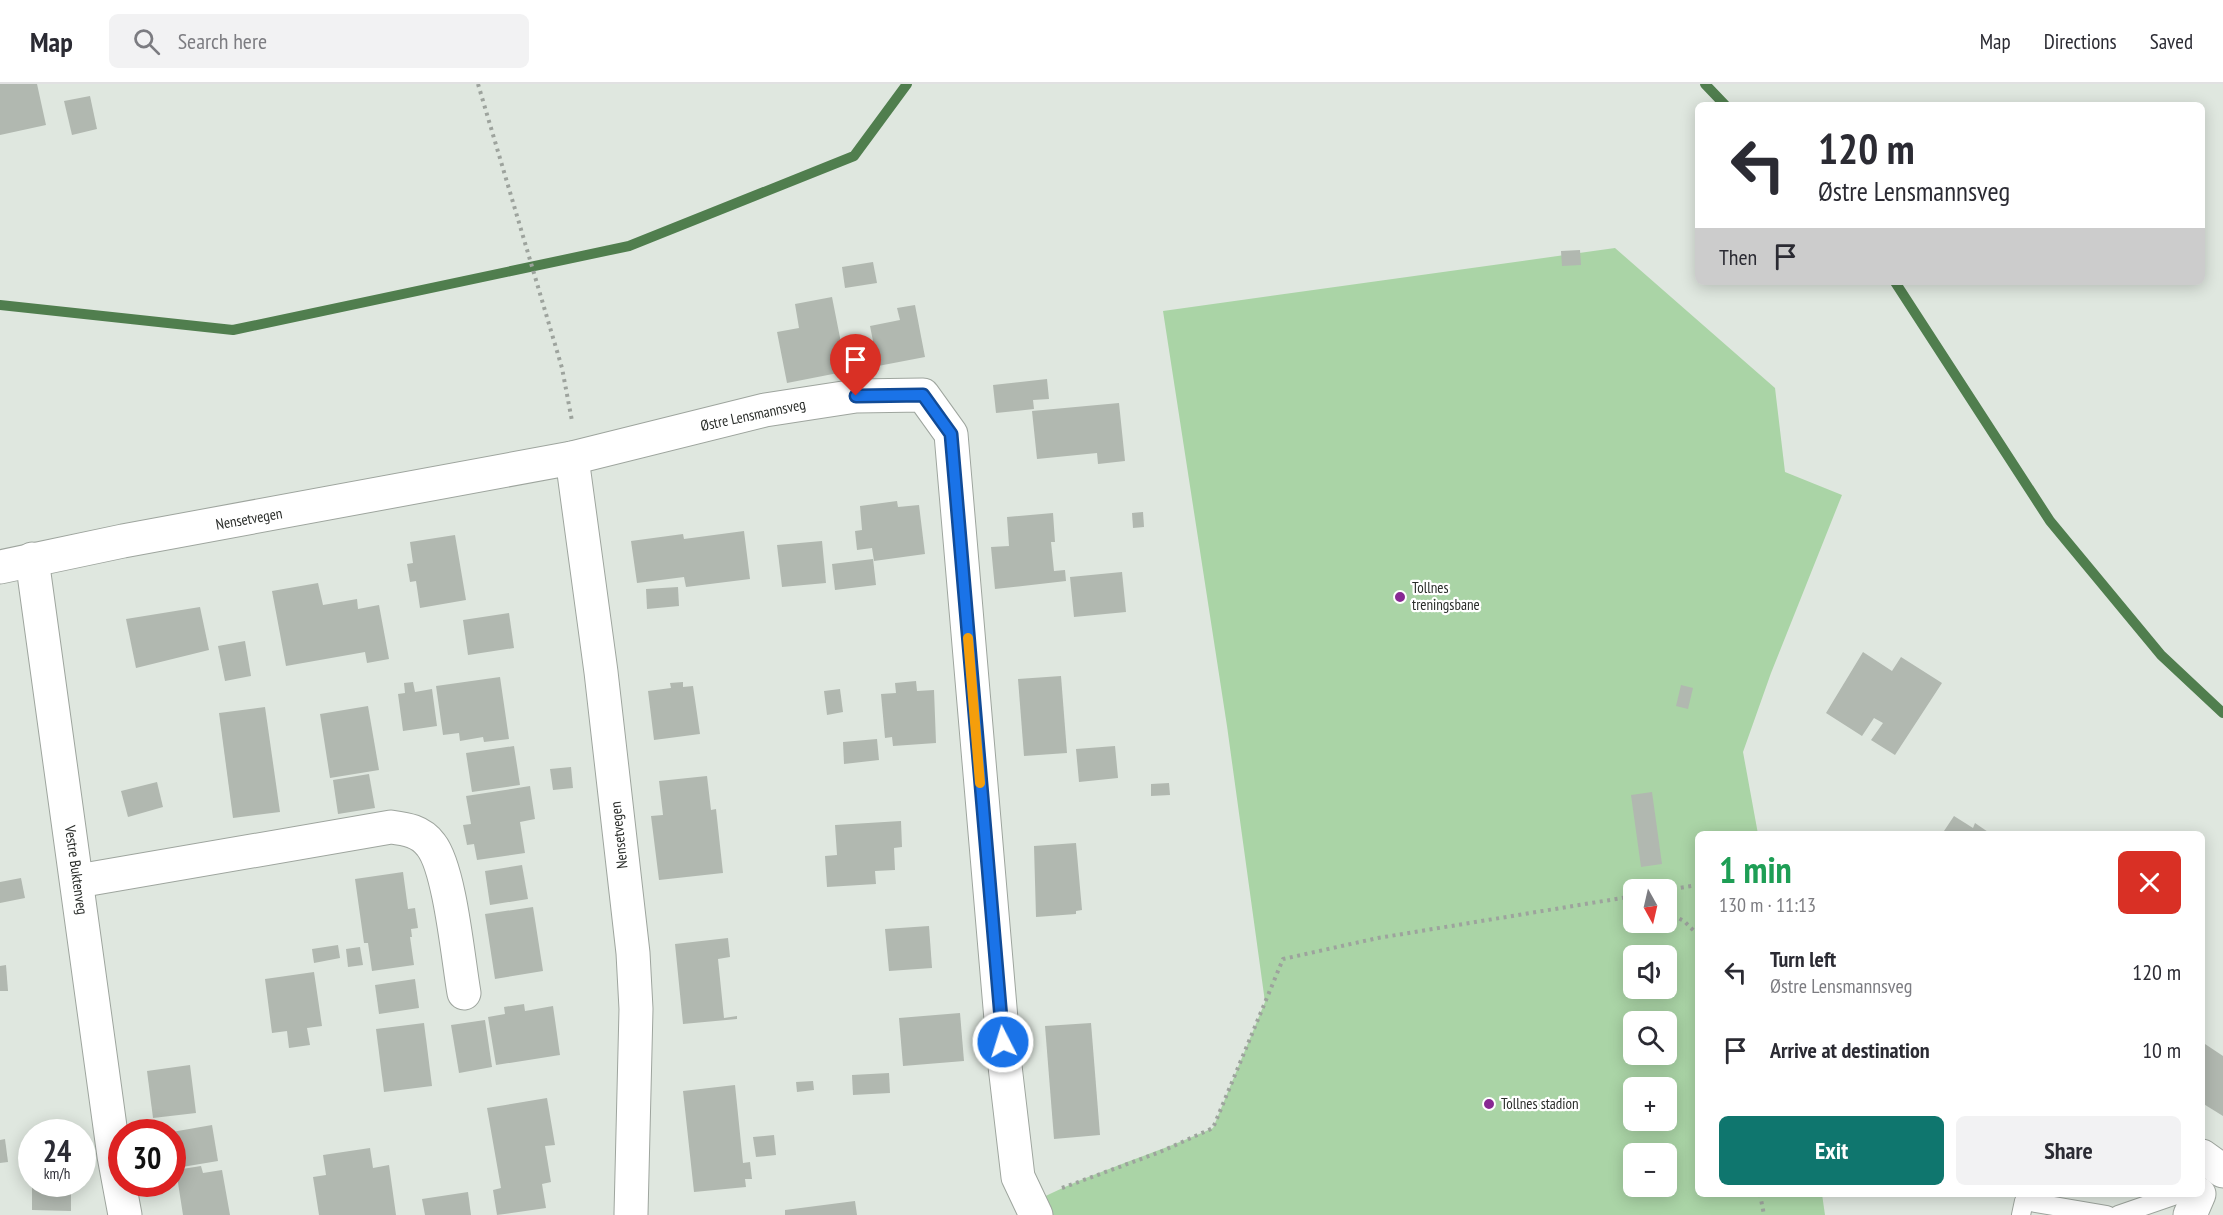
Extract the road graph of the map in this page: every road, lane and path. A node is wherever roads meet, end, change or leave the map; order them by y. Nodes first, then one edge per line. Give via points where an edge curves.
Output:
1 (478, 84) edge
2 (572, 458) junction
3 (32, 559) junction
4 (0, 567) edge
5 (78, 881) junction
6 (1695, 885) edge
7 (1677, 888) edge
8 (1623, 898) edge
9 (1677, 918) edge
10 (1695, 932) edge
11 (464, 993) dead end
12 (1761, 1197) edge
13 (2171, 1197) edge
14 (2198, 1197) edge
15 (1027, 1211) edge
16 (631, 1214) edge
17 (125, 1215) edge
18 (1764, 1215) edge
19 (2021, 1215) edge
20 (2107, 1215) edge
21 (2118, 1215) edge
22 (2190, 1215) edge

1 - 2 path via 562,368 571,412
2 - 3 street, Nensetvegen
2 - 15 street, Østre Lensmannsveg via 765,410 856,396 923,395 951,434 1005,1066 1018,1177
2 - 16 street, Nensetvegen via 633,953 636,1009
3 - 4 street
3 - 5 street, Vestre Buktenveg
5 - 11 street via 391,827 412,830 431,844 443,869
5 - 17 street, Vestre Buktenveg
6 - 7 path
8 - 15 path via 1378,938 1283,959 1214,1128 1056,1190
9 - 10 path
12 - 18 path
13 - 21 lane
14 - 22 street
19 - 20 lane via 2024,1202

